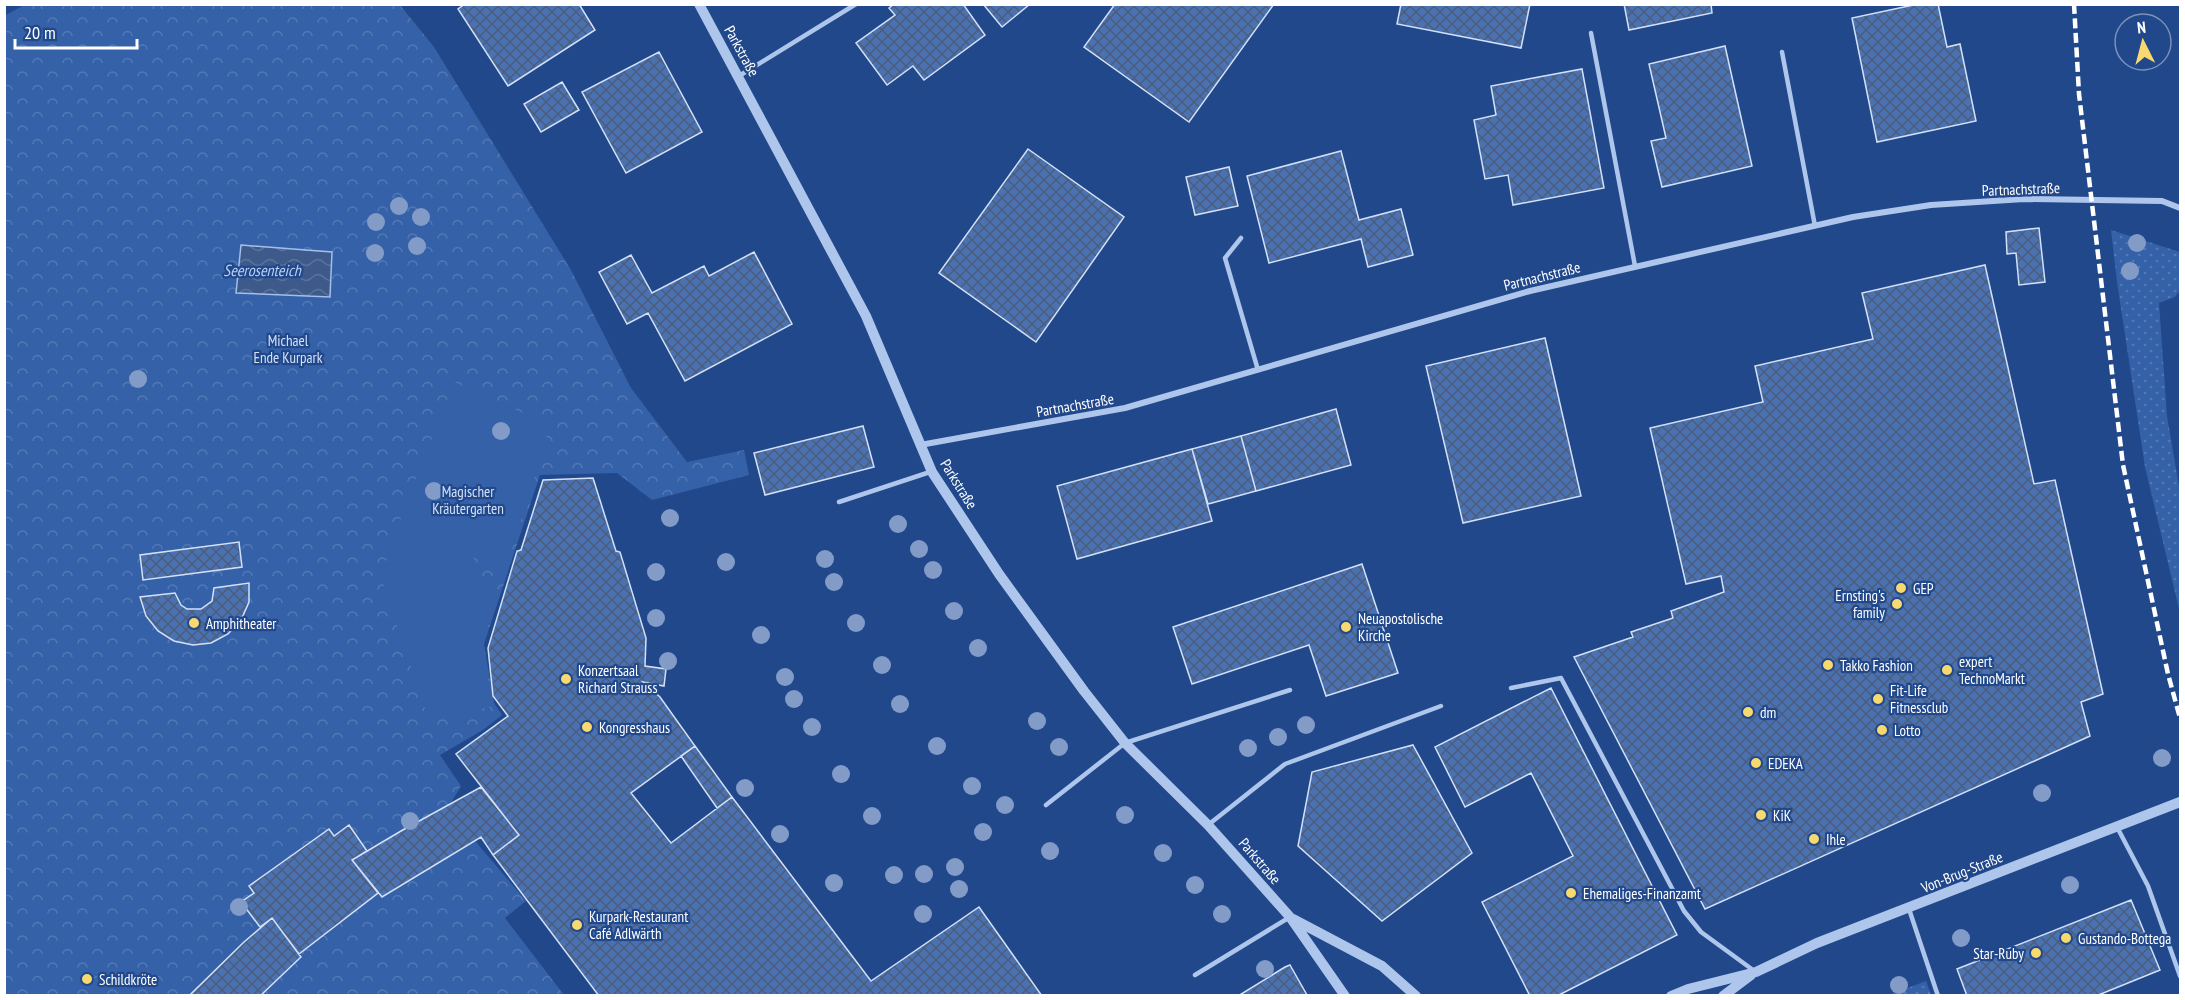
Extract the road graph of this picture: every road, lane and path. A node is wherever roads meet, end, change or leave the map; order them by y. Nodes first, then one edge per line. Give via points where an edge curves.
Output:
1 (699, 4) edge
2 (856, 4) edge
3 (1591, 33) dead end
4 (1782, 52) dead end
5 (739, 76) junction
6 (2181, 208) edge
7 (1815, 226) junction
8 (1241, 238) dead end
9 (1635, 266) junction
10 (1258, 370) junction
11 (919, 445) junction
12 (932, 472) junction
13 (839, 502) dead end
14 (1511, 688) dead end
15 (1290, 690) dead end
16 (1441, 706) dead end
17 (1125, 743) junction
18 (2181, 802) edge
19 (1046, 805) dead end
20 (1208, 825) junction
21 (2117, 827) junction
22 (1909, 909) junction
23 (1290, 917) junction
24 (1756, 972) junction
25 (1195, 975) dead end
26 (2181, 976) edge
27 (1345, 996) edge
28 (1416, 996) edge
29 (1671, 996) edge
30 (1723, 996) edge
31 (1938, 996) edge

1 - 5 street, Parkstraße
2 - 5 lane
3 - 9 lane
4 - 7 lane
5 - 11 street, Parkstraße via 866,316
6 - 7 street, Partnachstraße via 2162,201 2024,199 1931,205
7 - 9 street, Partnachstraße
8 - 10 lane via 1225,258
9 - 10 street, Partnachstraße via 1530,291
10 - 11 street, Partnachstraße via 1125,408
11 - 12 street, Parkstraße
12 - 13 lane
12 - 17 street, Parkstraße via 999,574
14 - 24 lane via 1561,678 1683,911 1701,932
15 - 17 lane
16 - 20 lane via 1285,764
17 - 19 lane
17 - 20 street, Parkstraße
18 - 21 street, Von-Brug-Straße
20 - 23 street, Parkstraße
21 - 22 street, Von-Brug-Straße
21 - 26 lane via 2148,886
22 - 24 street, Von-Brug-Straße via 1817,943
22 - 31 lane
23 - 25 lane
23 - 27 street, Parkstraße
23 - 28 street, Parkstraße via 1382,966
24 - 29 street, Von-Brug-Straße
24 - 30 street, Von-Brug-Straße

